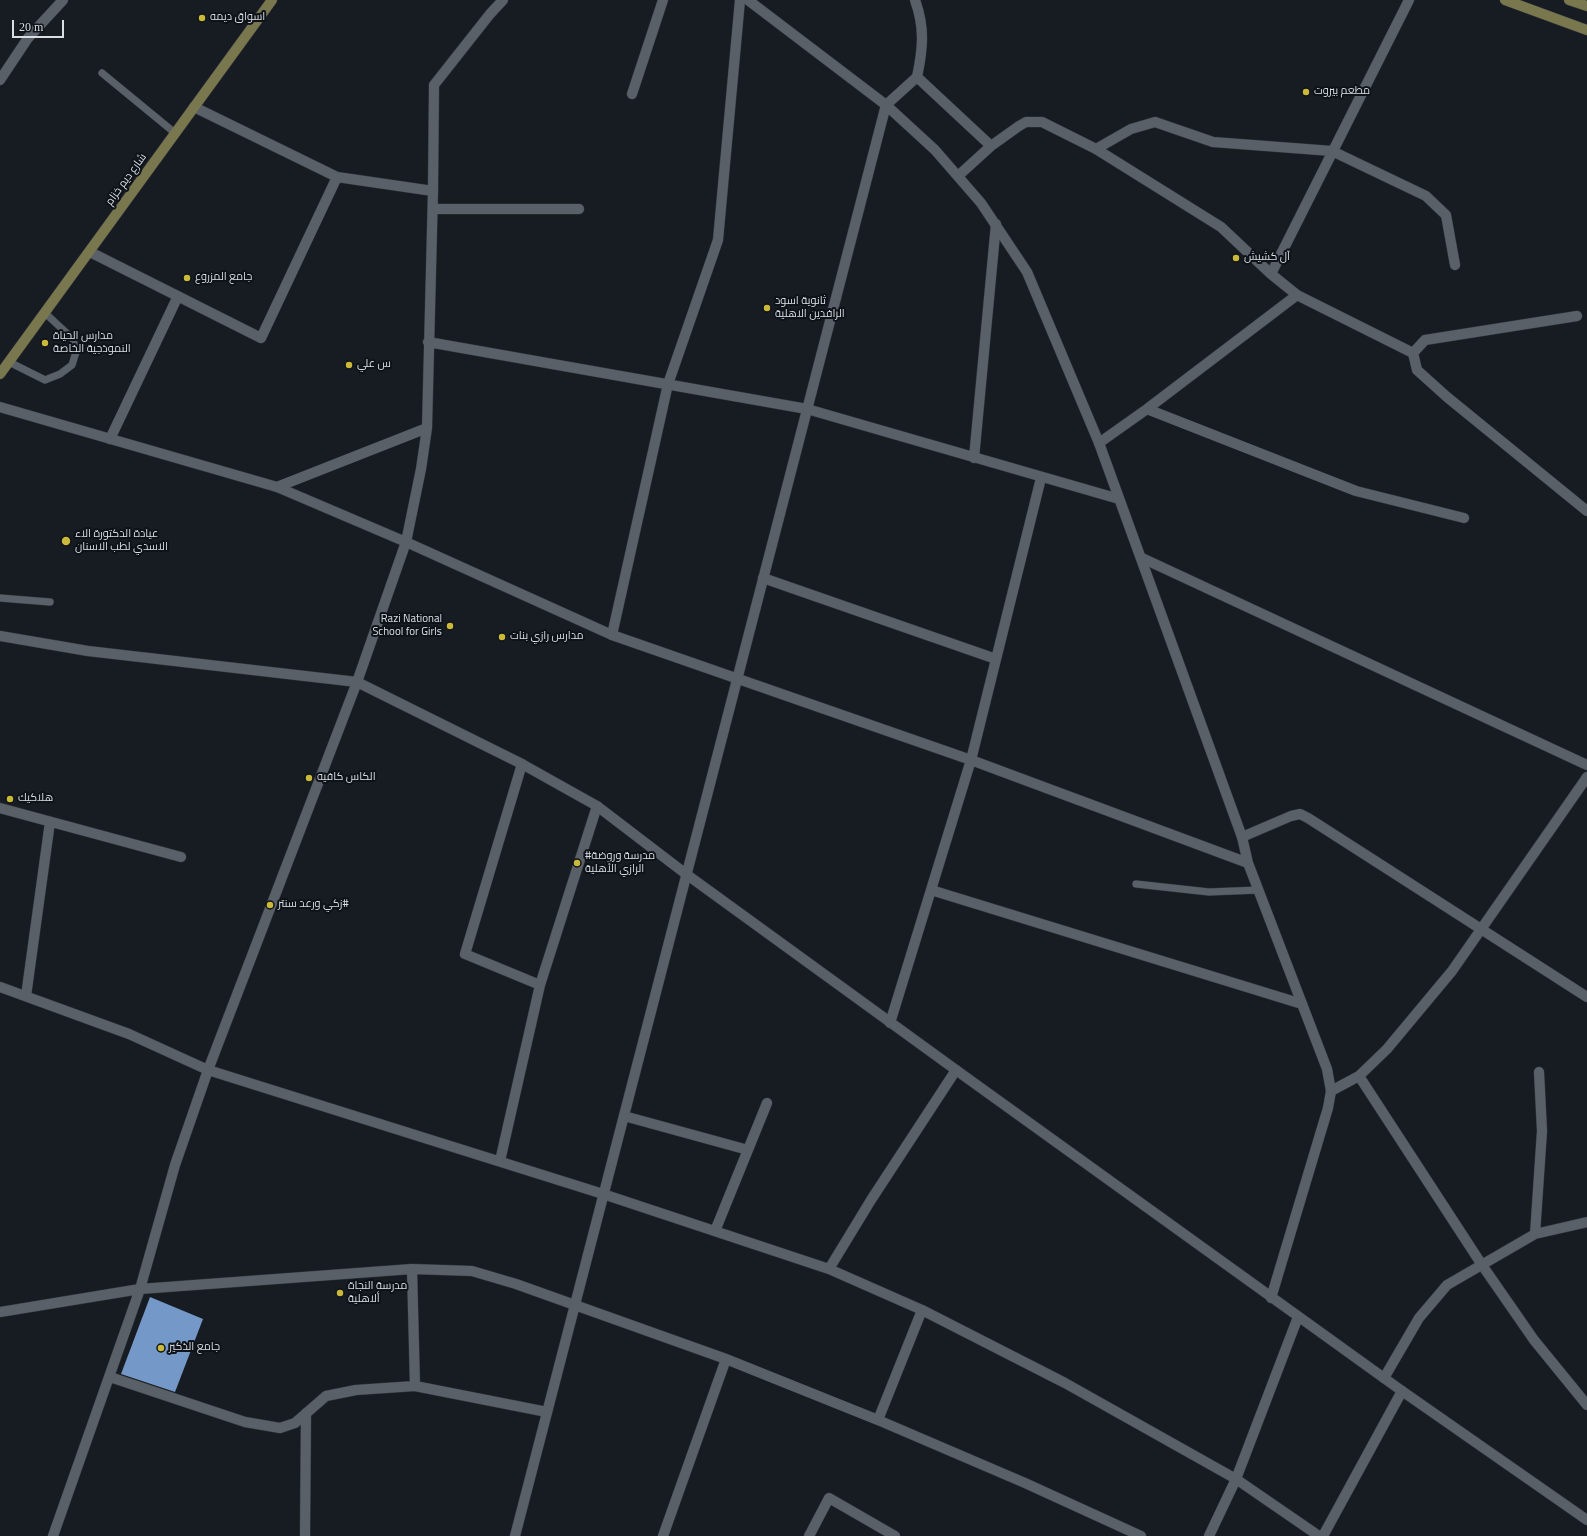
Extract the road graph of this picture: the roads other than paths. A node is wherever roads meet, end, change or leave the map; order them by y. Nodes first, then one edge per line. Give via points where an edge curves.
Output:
1 (63, 0) edge
2 (272, 0) edge
3 (503, 0) edge
4 (664, 0) edge
5 (740, 0) edge
6 (748, 0) edge
7 (915, 0) edge
8 (1409, 0) edge
9 (1505, 0) edge
10 (1569, 0) edge
11 (1587, 6) edge
12 (1587, 30) edge
13 (102, 73) dead end
14 (917, 77) junction
15 (0, 80) edge
16 (632, 94) dead end
17 (886, 105) junction
18 (194, 107) junction
19 (175, 133) junction
20 (991, 146) junction
21 (1096, 149) junction
22 (1332, 151) junction
23 (958, 176) junction
24 (337, 177) junction
25 (434, 191) junction
26 (433, 209) junction
27 (579, 209) dead end
28 (996, 224) junction
29 (90, 252) junction
30 (1455, 265) dead end
31 (1271, 274) junction
32 (1297, 295) junction
33 (178, 296) junction
34 (44, 313) junction
35 (1577, 316) dead end
36 (428, 342) junction
37 (1413, 353) junction
38 (8, 362) junction
39 (0, 374) edge
40 (668, 384) junction
41 (0, 408) edge
42 (807, 409) junction
43 (1147, 410) junction
44 (427, 428) junction
45 (110, 439) junction
46 (1099, 443) junction
47 (974, 458) junction
48 (1041, 478) junction
49 (277, 487) junction
50 (1119, 499) junction
51 (1587, 511) edge
52 (1464, 518) dead end
53 (406, 542) junction
54 (1142, 558) junction
55 (763, 578) junction
56 (0, 598) edge
57 (50, 602) dead end
58 (612, 635) junction
59 (0, 636) edge
60 (996, 659) junction
61 (737, 680) junction
62 (357, 682) junction
63 (972, 760) junction
64 (522, 764) junction
65 (1587, 765) edge
66 (1587, 777) edge
67 (597, 806) junction
68 (0, 808) edge
69 (50, 822) junction
70 (1242, 837) junction
71 (181, 857) dead end
72 (1248, 863) junction
73 (686, 874) junction
74 (1136, 884) dead end
75 (931, 890) junction
76 (1259, 890) junction
77 (1481, 929) junction
78 (540, 985) junction
79 (0, 987) edge
80 (26, 996) junction
81 (1587, 997) edge
82 (1302, 1004) junction
83 (890, 1023) junction
84 (208, 1070) junction
85 (956, 1070) junction
86 (1539, 1072) dead end
87 (1358, 1076) junction
88 (1331, 1091) junction
89 (767, 1103) dead end
90 (624, 1116) junction
91 (748, 1150) junction
92 (500, 1161) junction
93 (603, 1194) junction
94 (1587, 1222) edge
95 (715, 1231) junction
96 (1535, 1234) junction
97 (1482, 1265) junction
98 (412, 1270) junction
99 (829, 1270) junction
100 (140, 1288) junction
101 (1271, 1298) junction
102 (575, 1304) junction
103 (922, 1310) junction
104 (0, 1312) edge
105 (1298, 1317) junction
106 (726, 1359) junction
107 (110, 1377) junction
108 (1384, 1378) junction
109 (415, 1386) junction
110 (1402, 1392) junction
111 (1587, 1404) edge
112 (547, 1412) junction
113 (306, 1413) junction
114 (878, 1420) junction
115 (1236, 1479) junction
116 (1587, 1520) edge
117 (54, 1536) edge
118 (305, 1536) edge
119 (515, 1536) edge
120 (663, 1536) edge
121 (809, 1536) edge
122 (895, 1536) edge
123 (1140, 1536) edge
124 (1209, 1536) edge
125 (1318, 1536) edge
126 (1323, 1536) edge

1 - 15 street via 28,38
2 - 18 main road, شارع ديم خزام
3 - 25 street via 434,85
4 - 16 street
5 - 40 street via 718,240
6 - 17 street
7 - 14 street via 920,15 923,49
8 - 22 street
9 - 12 main road
10 - 11 main road
13 - 19 lane
14 - 17 street
14 - 20 street
17 - 23 street via 935,150
17 - 42 street
18 - 19 main road, شارع ديم خزام
18 - 24 street
19 - 29 main road, شارع ديم خزام
20 - 21 street via 1019,126 1034,121 1042,122
20 - 23 street
21 - 22 street via 1131,129 1155,122 1213,142
21 - 31 street via 1221,227
22 - 30 street via 1426,196 1446,215
22 - 31 street
23 - 28 street
24 - 25 street
24 - 33 street via 261,338
25 - 26 street
26 - 27 street
26 - 36 street
28 - 46 street via 1027,272
28 - 47 street
29 - 33 street
29 - 34 main road, شارع ديم خزام
31 - 32 street
32 - 37 street
32 - 43 street
33 - 45 street
34 - 38 main road, شارع ديم خزام
34 - 38 lane via 73,339 76,352 72,365 60,374 45,380
35 - 37 street via 1426,340
36 - 40 street
36 - 44 street
37 - 51 street via 1417,370
38 - 39 main road, شارع ديم خزام
40 - 42 street
40 - 58 street
41 - 45 street
42 - 47 street
42 - 55 street
43 - 46 street
43 - 52 street via 1356,491
44 - 49 street
44 - 53 street
45 - 49 street
46 - 50 street
47 - 48 street
48 - 50 street
48 - 60 street
49 - 53 street
50 - 54 street
53 - 58 street
53 - 62 street
54 - 65 street
54 - 70 street
55 - 60 street
55 - 61 street
56 - 57 lane
58 - 61 street
59 - 62 street via 88,651
60 - 63 street
61 - 63 street
61 - 73 street
62 - 64 street
62 - 84 street
63 - 72 street
63 - 75 street
64 - 67 street
64 - 78 street via 465,954
66 - 77 street
67 - 73 street
67 - 78 street
68 - 69 street
69 - 71 street
69 - 80 street
70 - 72 street
70 - 77 street via 1300,814
72 - 76 street
73 - 83 street
73 - 90 street
74 - 76 lane via 1210,892
75 - 82 street
75 - 83 street
76 - 82 street
77 - 81 street
77 - 87 street via 1452,971 1392,1043
78 - 92 street
79 - 80 street
80 - 84 street via 129,1034
82 - 88 street via 1327,1069
83 - 85 street
84 - 92 street
84 - 100 street via 175,1164
85 - 99 street via 871,1200
85 - 101 street
86 - 96 street via 1542,1131
87 - 88 street
87 - 97 street
88 - 101 street
89 - 91 street
90 - 91 street
90 - 93 street
91 - 95 street
92 - 93 street
93 - 95 street
93 - 102 street
94 - 96 street
95 - 99 street
96 - 97 street
97 - 108 street via 1447,1285 1419,1318
97 - 111 street via 1534,1340
98 - 100 street
98 - 102 street via 472,1271
98 - 109 street
99 - 103 street
100 - 104 street
100 - 107 street
101 - 105 street
102 - 106 street
102 - 112 street
103 - 114 street
103 - 115 street via 1065,1383
105 - 108 street
105 - 115 street
106 - 114 street
106 - 120 street
107 - 113 street via 245,1422 280,1428 295,1423
107 - 117 street
108 - 110 street
109 - 112 street
109 - 113 street via 356,1390 326,1396
110 - 116 street
110 - 126 street
112 - 119 street
113 - 118 street
114 - 123 street
115 - 124 street
115 - 125 street
121 - 122 street via 829,1498

